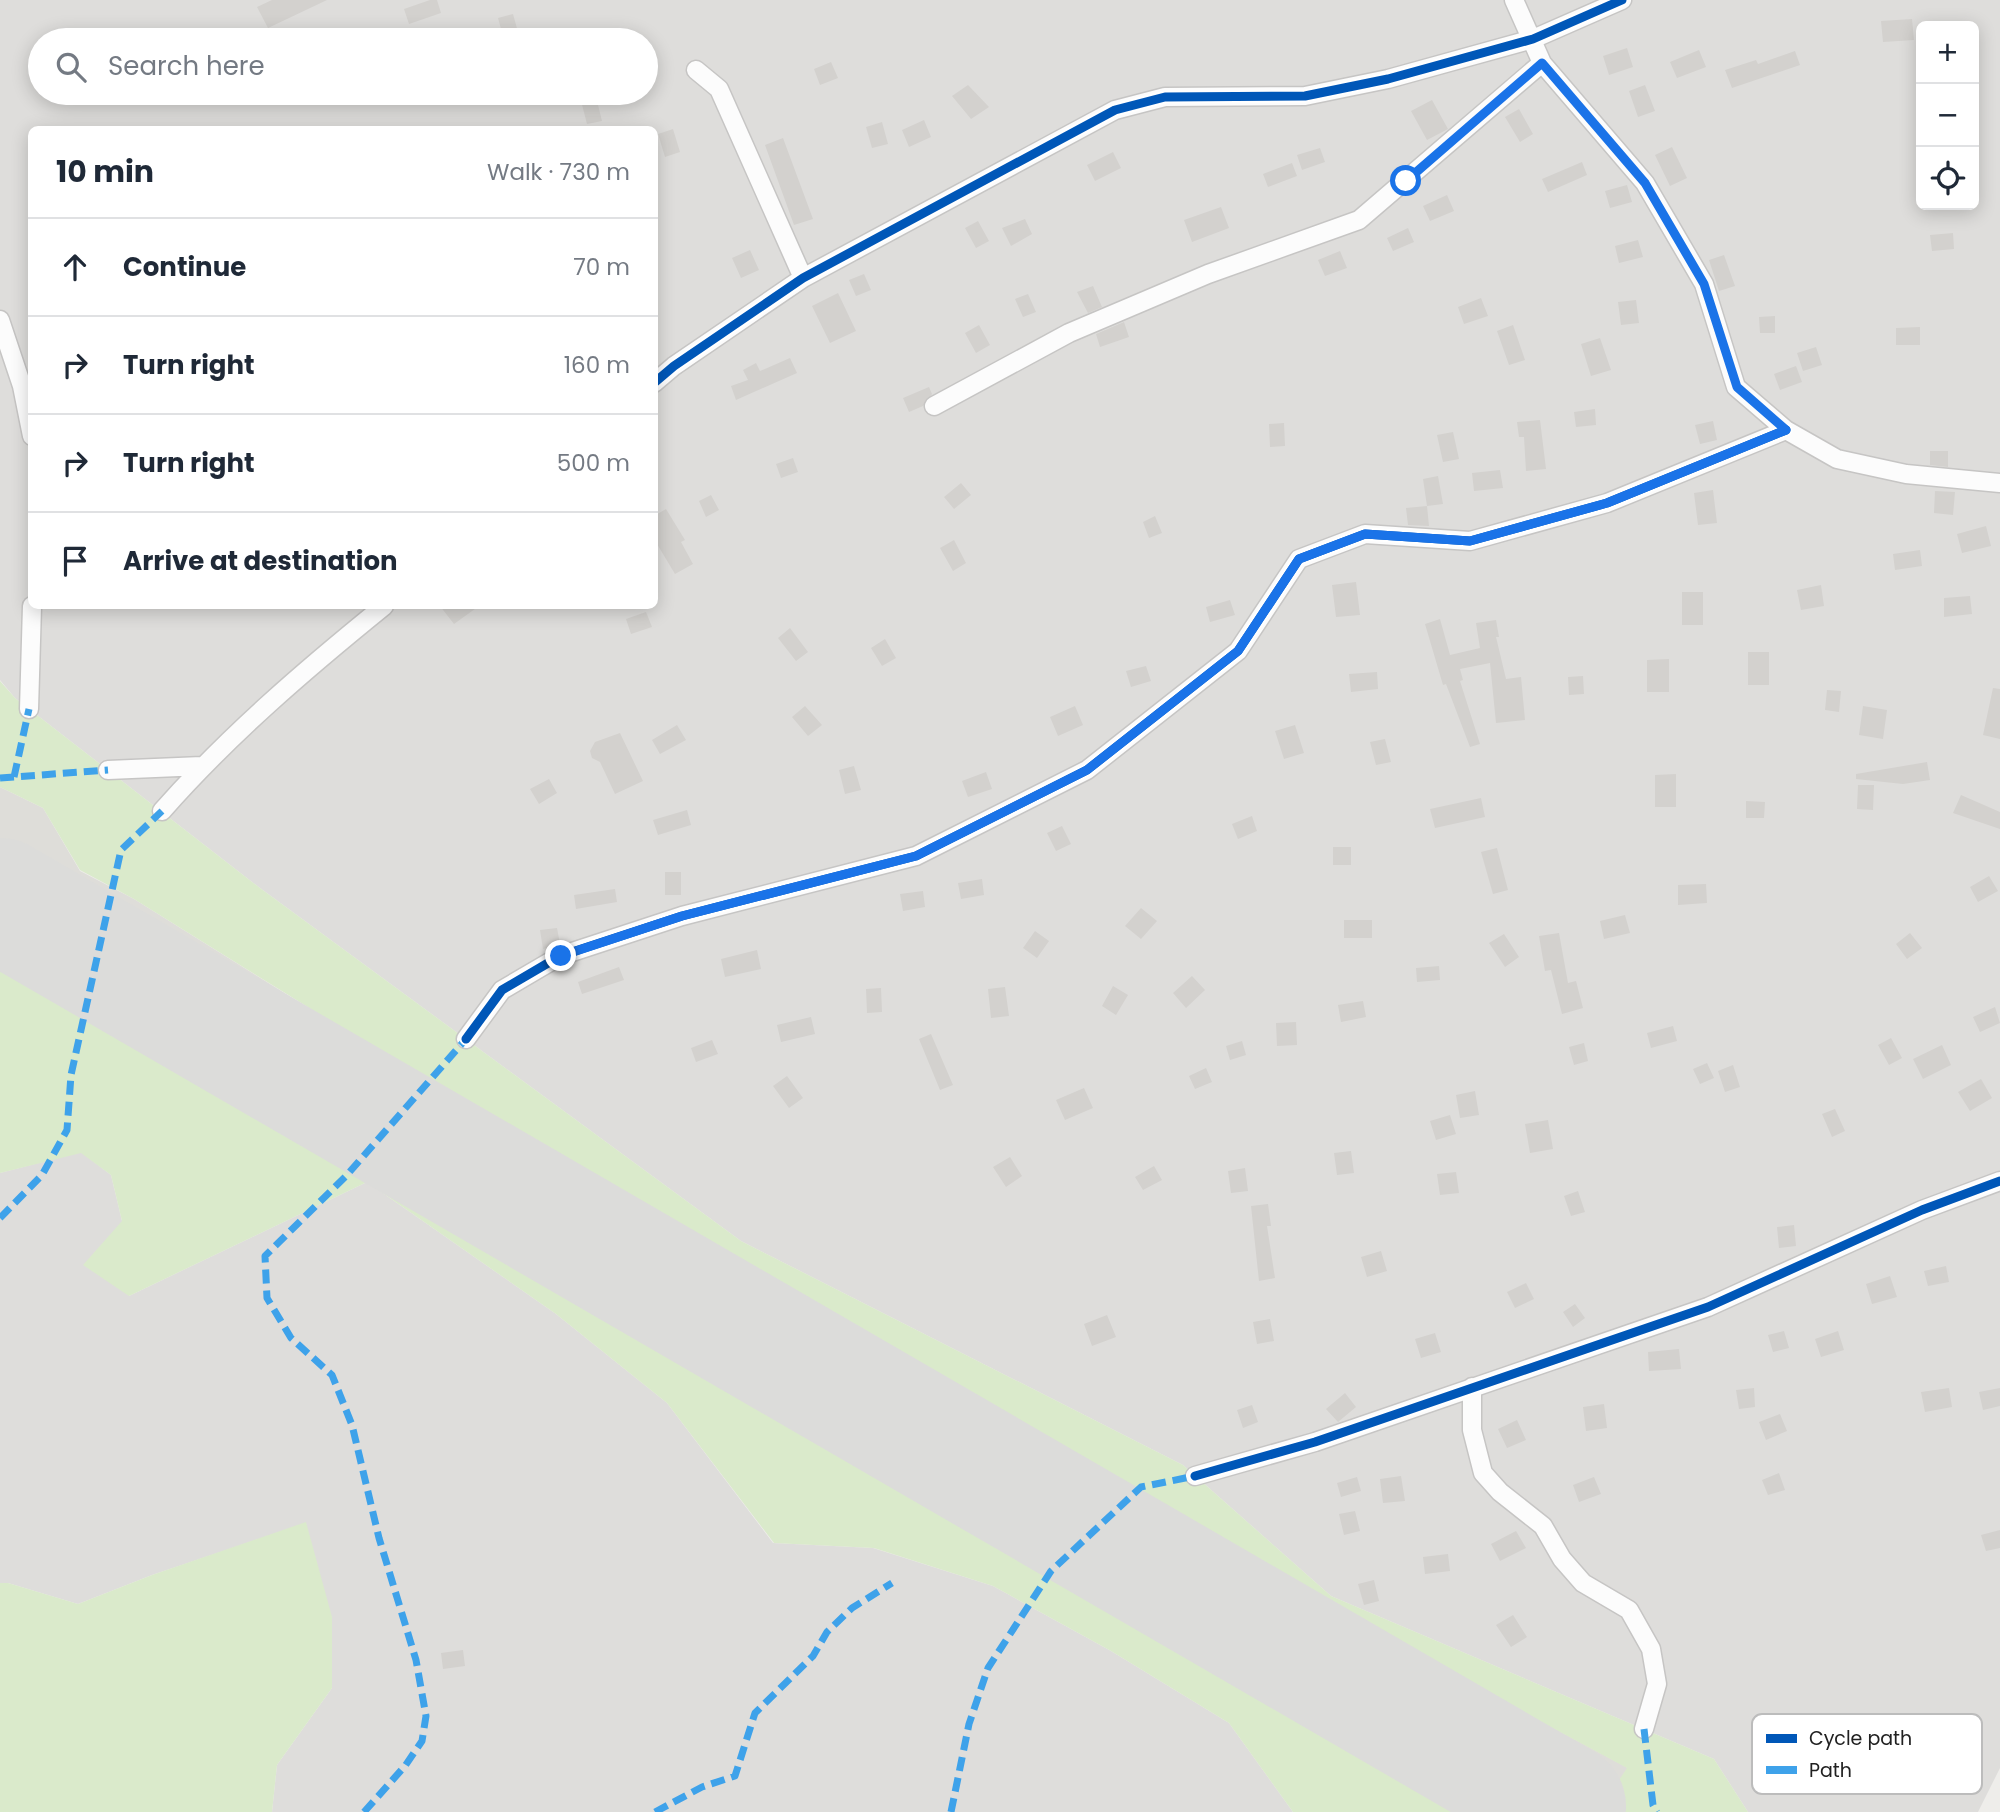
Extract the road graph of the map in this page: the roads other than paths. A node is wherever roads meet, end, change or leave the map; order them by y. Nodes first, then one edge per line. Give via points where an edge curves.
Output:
1 (1514, 0) edge
2 (1622, 0) edge
3 (1533, 39) junction
4 (1542, 63) junction
5 (696, 70) dead end
6 (803, 278) junction
7 (0, 320) edge
8 (658, 380) edge
9 (934, 406) dead end
10 (28, 416) edge
11 (1786, 430) junction
12 (2000, 483) edge
13 (32, 609) edge
14 (380, 609) edge
15 (29, 709) dead end
16 (202, 766) junction
17 (108, 770) dead end
18 (162, 811) dead end
19 (466, 1039) dead end
20 (2000, 1181) edge
21 (1472, 1387) junction
22 (1195, 1476) dead end
23 (1644, 1729) dead end

1 - 3 street
2 - 3 street
3 - 4 street
3 - 6 street via 1306,96 1166,97 1115,110
4 - 9 street via 1359,220 1208,274 1069,333
4 - 11 street via 1645,183 1704,284 1737,387
5 - 6 street via 719,89
6 - 8 street
7 - 10 street
11 - 12 street via 1837,459 1906,474
11 - 19 street via 1607,503 1470,541 1365,534 1299,559 1238,651 1087,770 916,856 682,916 561,956 502,990
13 - 15 street
14 - 16 street via 289,683
16 - 17 street
16 - 18 street
20 - 21 street via 1922,1210 1708,1307
21 - 22 street via 1315,1442
21 - 23 street via 1472,1430 1483,1473 1543,1525 1562,1559 1583,1583 1629,1611 1651,1648 1657,1685

